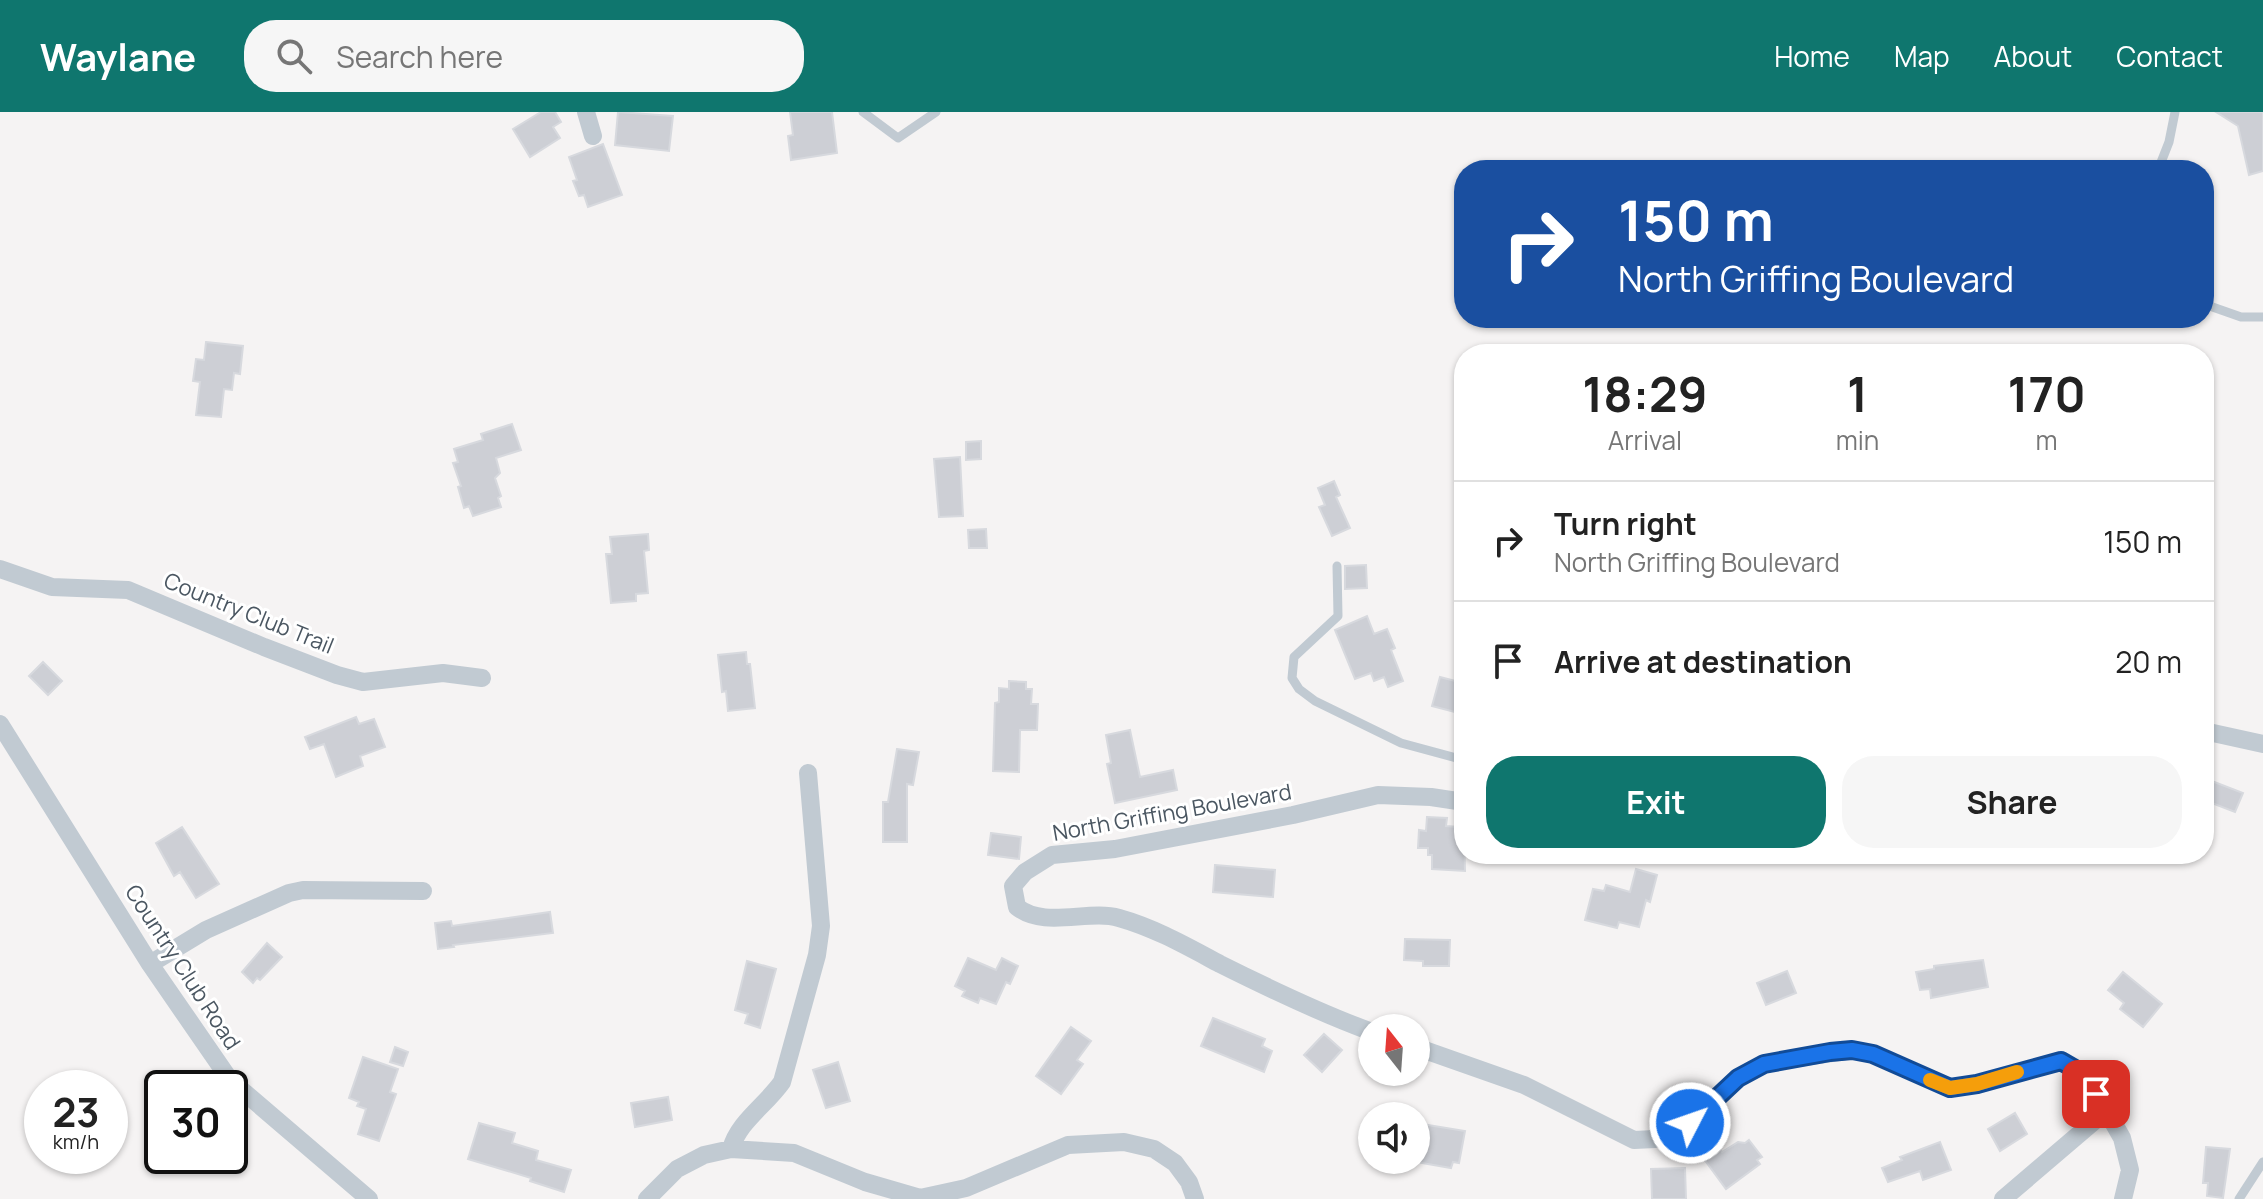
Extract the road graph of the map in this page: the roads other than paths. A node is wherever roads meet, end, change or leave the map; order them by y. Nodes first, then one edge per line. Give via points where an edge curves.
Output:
1 (586, 112) edge
2 (863, 112) edge
3 (936, 112) edge
4 (2175, 112) edge
5 (593, 136) dead end
6 (2162, 160) edge
7 (2214, 308) edge
8 (2263, 317) edge
9 (1337, 566) dead end
10 (0, 569) edge
11 (482, 678) dead end
12 (0, 724) edge
13 (2214, 733) edge
14 (2263, 744) edge
15 (1454, 757) edge
16 (808, 773) dead end
17 (1454, 800) edge
18 (423, 891) dead end
19 (150, 964) junction
20 (1358, 1027) edge
21 (1430, 1052) edge
22 (2105, 1112) junction
23 (731, 1149) junction
24 (2263, 1162) edge
25 (369, 1199) edge
26 (647, 1199) edge
27 (1195, 1199) edge
28 (2003, 1199) edge
29 (2123, 1199) edge
30 (2239, 1199) edge

1 - 5 street
2 - 3 lane via 898,138
4 - 6 lane
7 - 8 lane via 2241,317
9 - 15 lane via 1338,616 1294,657 1292,678 1315,701 1401,743
10 - 11 street, Country Club Trail via 52,587 128,590 363,682 443,673
12 - 19 street, Country Club Road
13 - 14 street
16 - 23 street via 821,926 817,955 782,1082 735,1135
17 - 20 street, North Griffing Boulevard via 1378,795 1115,849 1052,855 1013,886 1017,907 1026,915 1116,916
18 - 19 street via 289,893 206,930
19 - 25 street, Country Club Road via 230,1080
21 - 22 street via 1524,1085 1634,1140 1655,1139 1690,1123 1738,1078 1764,1064 1852,1050 1950,1088 2061,1061 2087,1076
22 - 28 street
22 - 29 street via 2122,1138 2130,1170
23 - 26 street via 677,1169
23 - 27 street via 794,1153 920,1198 966,1188 1068,1145 1124,1142 1154,1149 1175,1163
24 - 30 lane

